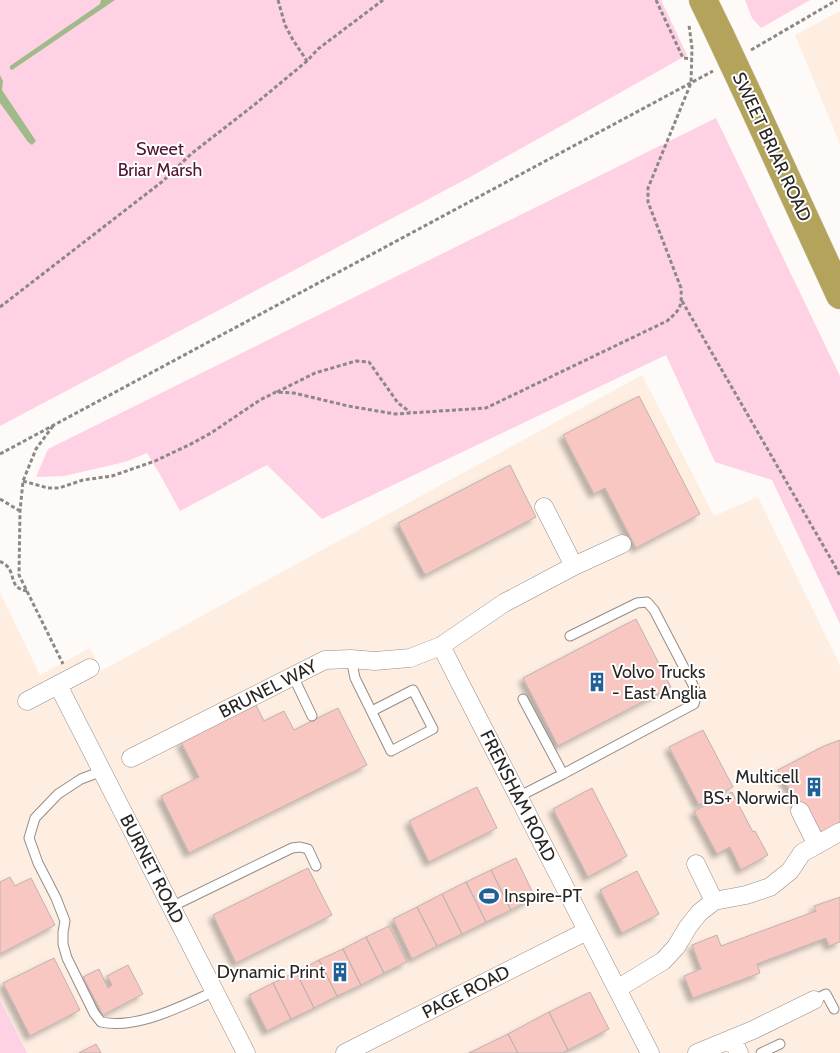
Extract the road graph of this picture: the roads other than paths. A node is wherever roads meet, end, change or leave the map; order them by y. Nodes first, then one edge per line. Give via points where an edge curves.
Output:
1 (703, 2) edge
2 (840, 295) edge
3 (544, 507) dead end
4 (622, 544) dead end
5 (574, 566) junction
6 (570, 636) dead end
7 (441, 646) junction
8 (351, 659) junction
9 (90, 668) dead end
10 (293, 676) junction
11 (64, 682) junction
12 (523, 698) dead end
13 (27, 701) dead end
14 (372, 711) junction
15 (312, 716) dead end
16 (131, 758) dead end
17 (102, 771) junction
18 (563, 774) junction
19 (518, 796) junction
20 (800, 811) dead end
21 (840, 832) edge
22 (817, 845) junction
23 (696, 864) dead end
24 (316, 866) dead end
25 (714, 901) junction
26 (171, 907) junction
27 (587, 931) junction
28 (617, 989) junction
29 (214, 992) junction
30 (814, 1000) joint
31 (834, 1009) dead end
32 (780, 1044) dead end
33 (736, 1046) edge
34 (246, 1053) edge
35 (345, 1053) edge
36 (650, 1053) edge
37 (697, 1053) edge
38 (762, 1053) edge

1 - 2 highway, SWEET BRIAR ROAD, bridge
3 - 5 street
4 - 5 street, BRUNEL WAY
5 - 7 street, BRUNEL WAY via 504,604
6 - 18 lane via 638,603 647,602 697,694 694,704
7 - 8 street, BRUNEL WAY via 410,658
7 - 19 street, FRENSHAM ROAD
8 - 10 street, BRUNEL WAY via 325,660
8 - 14 lane via 355,678
9 - 11 street
10 - 15 lane
10 - 16 street, BRUNEL WAY
11 - 13 street
11 - 17 street, BURNET ROAD
12 - 18 lane
14 - 14 lane via 413,690 433,729 391,751
17 - 26 street, BURNET ROAD
17 - 29 lane via 81,779 58,794 36,818 29,838 66,921 63,944 67,958 94,1013 101,1022 129,1022 162,1015
18 - 19 lane
19 - 27 street, FRENSHAM ROAD
20 - 22 street
21 - 22 street
22 - 25 street via 802,853 790,872 770,887
23 - 25 street
24 - 26 lane via 308,849 292,848
25 - 28 street via 698,913 663,961
26 - 29 street, BURNET ROAD
27 - 28 street, FRENSHAM ROAD
27 - 35 street, PAGE ROAD
28 - 36 street, FRENSHAM ROAD
29 - 34 street, BURNET ROAD
30 - 31 lane via 826,994
30 - 33 street
32 - 38 lane
33 - 37 street

